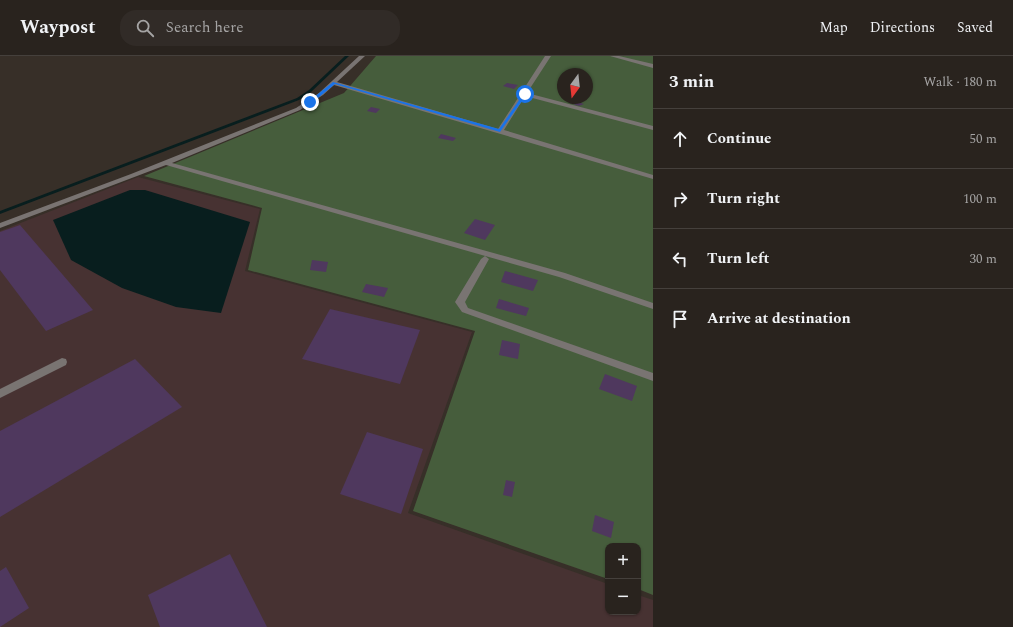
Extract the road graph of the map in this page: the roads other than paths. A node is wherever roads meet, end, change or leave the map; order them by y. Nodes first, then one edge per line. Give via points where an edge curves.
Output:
1 (362, 56) edge
2 (548, 56) edge
3 (613, 56) edge
4 (653, 66) edge
5 (334, 83) junction
6 (525, 94) junction
7 (653, 128) edge
8 (500, 131) junction
9 (166, 164) junction
10 (653, 177) edge
11 (0, 226) edge
12 (485, 259) dead end
13 (653, 306) edge
14 (62, 362) dead end
15 (653, 377) edge
16 (0, 394) edge

1 - 5 street
2 - 6 street
3 - 4 street
5 - 8 street
5 - 9 street via 298,108
6 - 7 street
6 - 8 street
8 - 10 street
9 - 11 street
9 - 13 street via 562,275
12 - 15 street via 460,302 465,310
14 - 16 street

